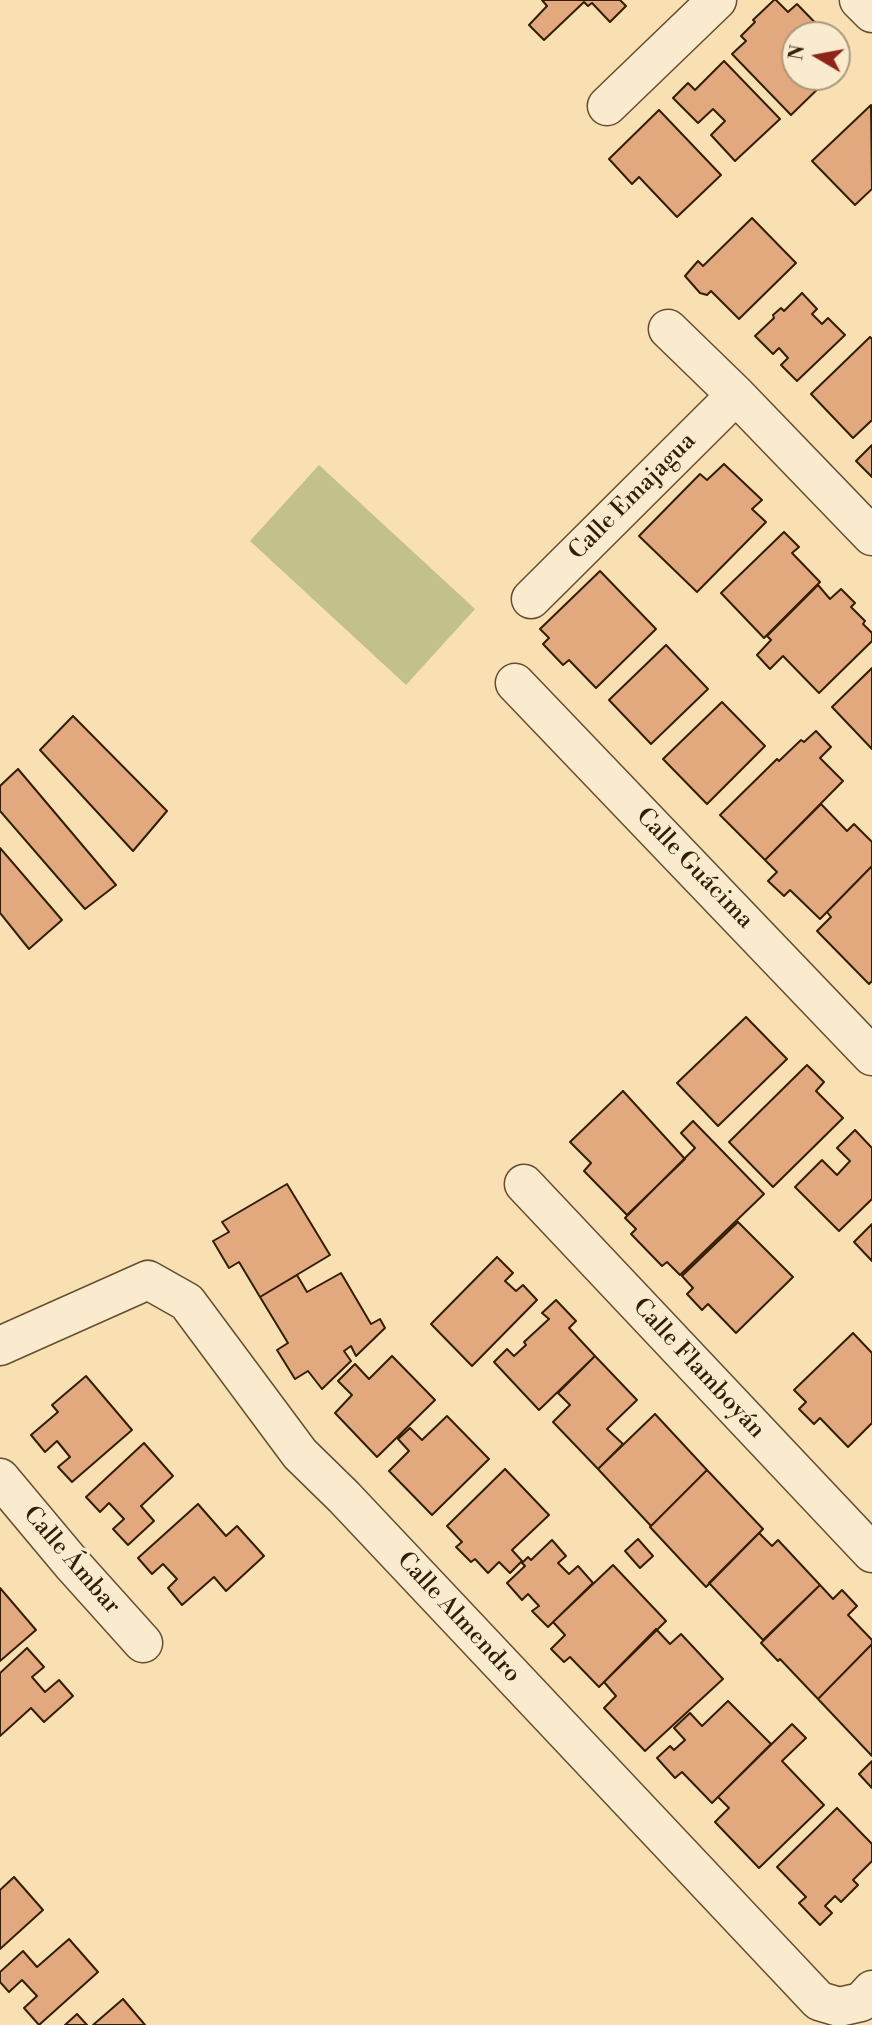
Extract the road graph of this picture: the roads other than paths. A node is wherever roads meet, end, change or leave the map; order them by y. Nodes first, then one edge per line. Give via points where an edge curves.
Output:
1 (717, 0) edge
2 (859, 0) edge
3 (872, 13) edge
4 (607, 106) dead end
5 (668, 329) dead end
6 (736, 396) junction
7 (872, 536) edge
8 (531, 599) dead end
9 (515, 682) dead end
10 (872, 1056) edge
11 (524, 1184) dead end
12 (0, 1346) edge
13 (0, 1478) edge
14 (872, 1553) edge
15 (143, 1643) dead end
16 (872, 1990) edge

1 - 4 street
2 - 3 street
5 - 6 street
6 - 7 street
6 - 8 street, Calle Emajagua
9 - 10 street, Calle Guácima
11 - 14 street, Calle Flamboyán
12 - 16 street, Calle Almendro via 148,1280 187,1302 300,1454 819,2001 839,2007 861,2002
13 - 15 street, Calle Ámbar

